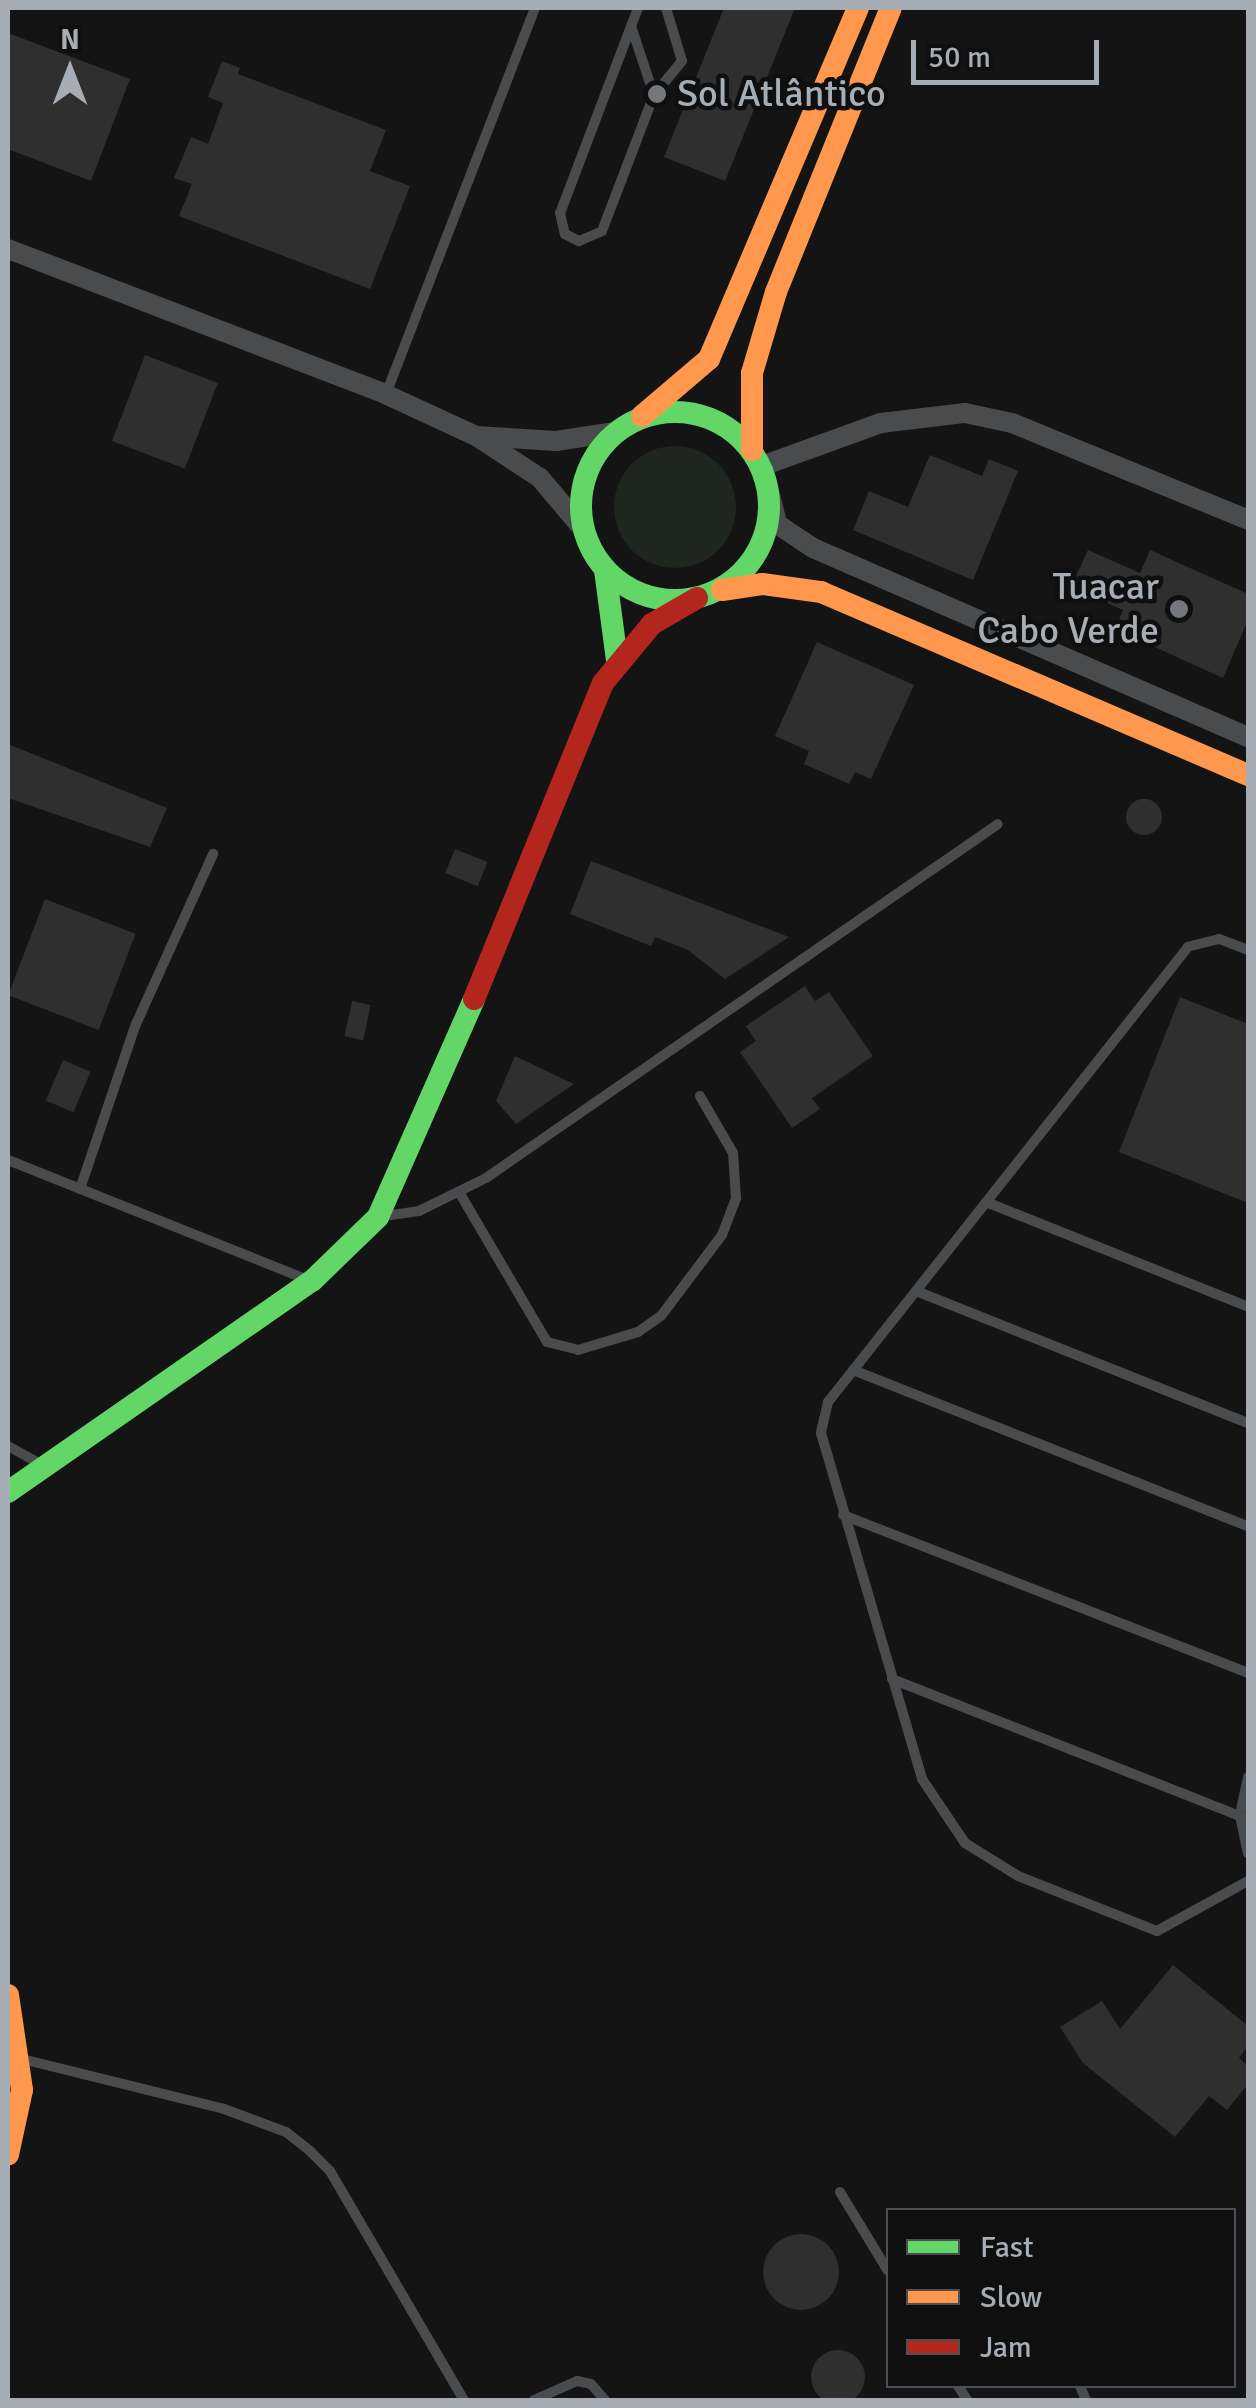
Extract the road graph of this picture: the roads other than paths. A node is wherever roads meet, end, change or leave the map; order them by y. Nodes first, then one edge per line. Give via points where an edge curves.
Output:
1 (535, 8) edge
2 (638, 8) edge
3 (666, 8) edge
4 (858, 8) edge
5 (891, 8) edge
6 (630, 26) junction
7 (654, 95) junction
8 (8, 249) edge
9 (385, 394) junction
10 (642, 416) junction
11 (615, 432) junction
12 (476, 436) junction
13 (757, 458) junction
14 (769, 490) junction
15 (1248, 520) edge
16 (582, 529) junction
17 (605, 570) junction
18 (720, 590) junction
19 (697, 598) junction
20 (617, 660) junction
21 (1248, 737) edge
22 (1248, 775) edge
23 (998, 824) dead end
24 (213, 854) dead end
25 (1248, 950) edge
26 (700, 1096) dead end
27 (8, 1160) edge
28 (80, 1189) junction
29 (460, 1192) junction
30 (986, 1202) junction
31 (378, 1217) junction
32 (312, 1282) junction
33 (916, 1290) junction
34 (1248, 1307) edge
35 (854, 1370) junction
36 (1248, 1423) edge
37 (8, 1446) edge
38 (41, 1464) junction
39 (8, 1492) edge
40 (843, 1515) junction
41 (1248, 1526) edge
42 (1248, 1673) edge
43 (892, 1679) junction
44 (1248, 1778) edge
45 (1244, 1817) edge
46 (1248, 1854) edge
47 (1248, 1881) edge
48 (8, 1995) edge
49 (11, 2022) edge
50 (14, 2060) edge
51 (8, 2155) edge
52 (840, 2192) dead end
53 (886, 2268) edge
54 (464, 2400) edge
55 (534, 2400) edge
56 (605, 2400) edge

1 - 9 lane
2 - 6 lane
3 - 7 lane via 682,61
4 - 10 main road via 709,359
5 - 13 main road via 776,292 752,373
6 - 7 lane
6 - 7 lane via 560,213 570,238 588,241 602,231
8 - 9 street
9 - 12 street
10 - 11 main road
10 - 13 main road via 703,415 730,428
11 - 12 street via 556,442
11 - 16 main road via 584,476
12 - 16 street via 540,478
13 - 14 main road
13 - 15 street via 881,423 965,413 1012,423
14 - 18 main road via 760,548
14 - 21 street via 777,524 812,548
16 - 17 main road
17 - 19 main road via 648,596
17 - 20 main road
18 - 19 main road
18 - 22 main road via 762,584 820,592
19 - 20 main road via 652,624
20 - 31 main road via 430,1111
23 - 29 lane
24 - 28 lane via 136,1024
25 - 30 lane via 1219,939 1188,947
26 - 29 lane via 733,1153 736,1198 722,1235 661,1316 638,1332 578,1350 547,1342
27 - 28 lane
28 - 32 lane
29 - 31 lane
30 - 33 lane
30 - 34 lane
31 - 32 main road
32 - 38 main road
33 - 35 lane
33 - 36 lane
35 - 40 lane via 828,1402 821,1433
35 - 41 lane
37 - 38 lane
38 - 39 main road
40 - 42 lane
40 - 43 lane
43 - 45 lane
43 - 47 lane via 922,1779 950,1828 980,1856 1157,1932
44 - 45 lane
45 - 46 lane
48 - 49 main road
49 - 50 main road
50 - 51 main road via 19,2122
50 - 54 lane via 224,2109 298,2142 330,2170
52 - 53 lane
55 - 56 lane via 577,2381

